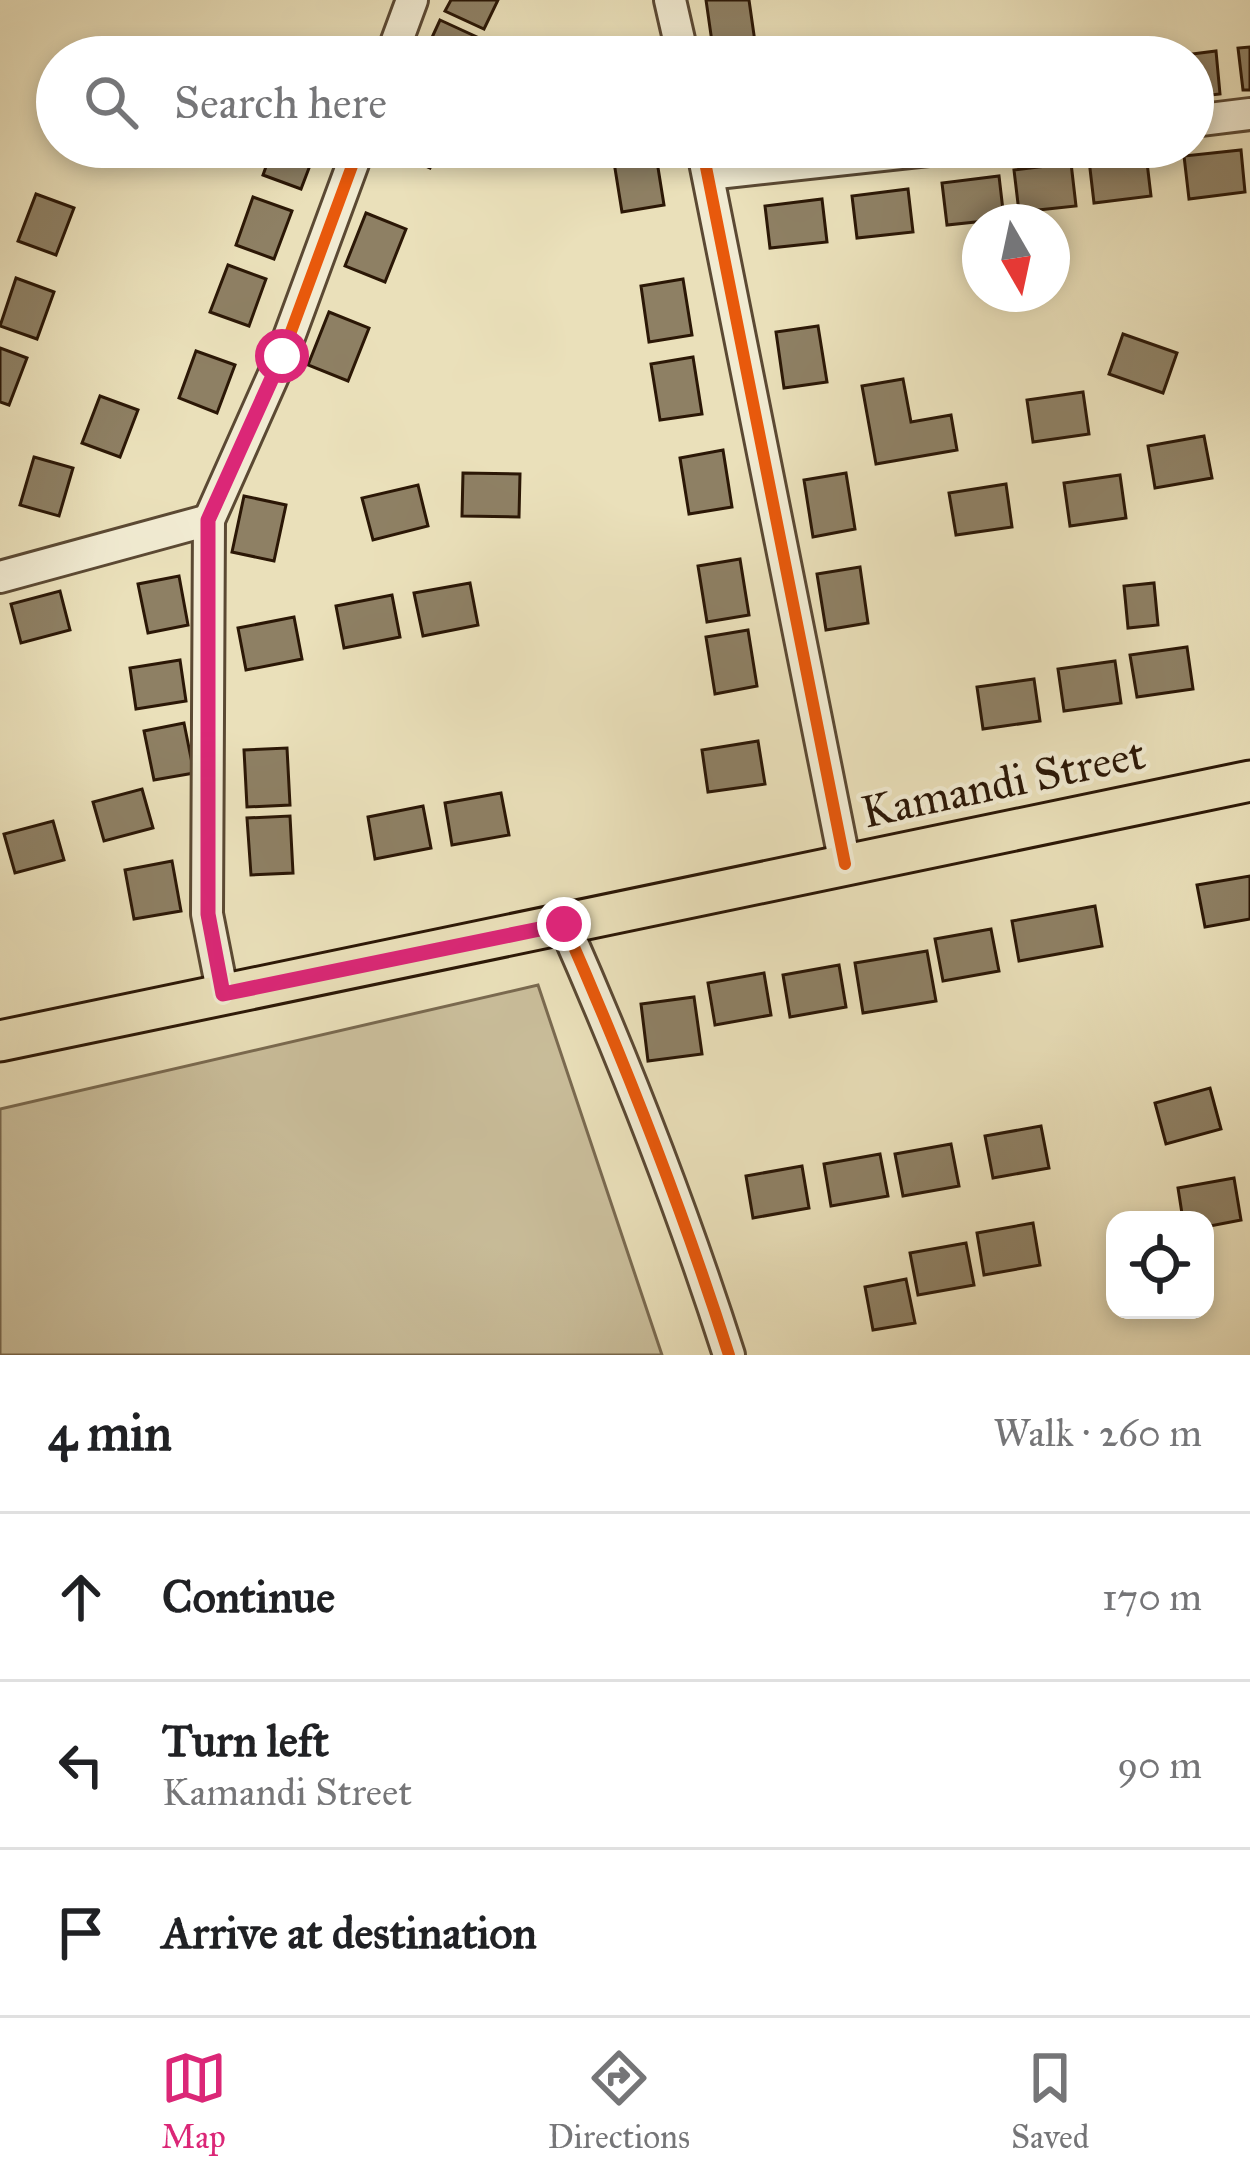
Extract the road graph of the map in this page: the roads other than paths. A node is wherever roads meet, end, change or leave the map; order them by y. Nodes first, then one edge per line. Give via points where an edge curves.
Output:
1 (412, 0) edge
2 (670, 0) edge
3 (399, 36) edge
4 (678, 36) edge
5 (1250, 115) edge
6 (1214, 119) edge
7 (350, 168) edge
8 (706, 168) edge
9 (208, 520) junction
10 (0, 577) edge
11 (1250, 781) edge
12 (844, 864) junction
13 (564, 924) junction
14 (223, 994) junction
15 (0, 1041) edge
16 (729, 1355) edge

1 - 3 street
2 - 4 street
5 - 6 street
7 - 9 street via 282,356
8 - 12 street
9 - 10 street
9 - 14 street via 208,914
11 - 12 main road, Kamandi Street
12 - 13 main road, Kamandi Street
13 - 14 main road, Kamandi Street
13 - 16 street
14 - 15 main road, Kamandi Street

